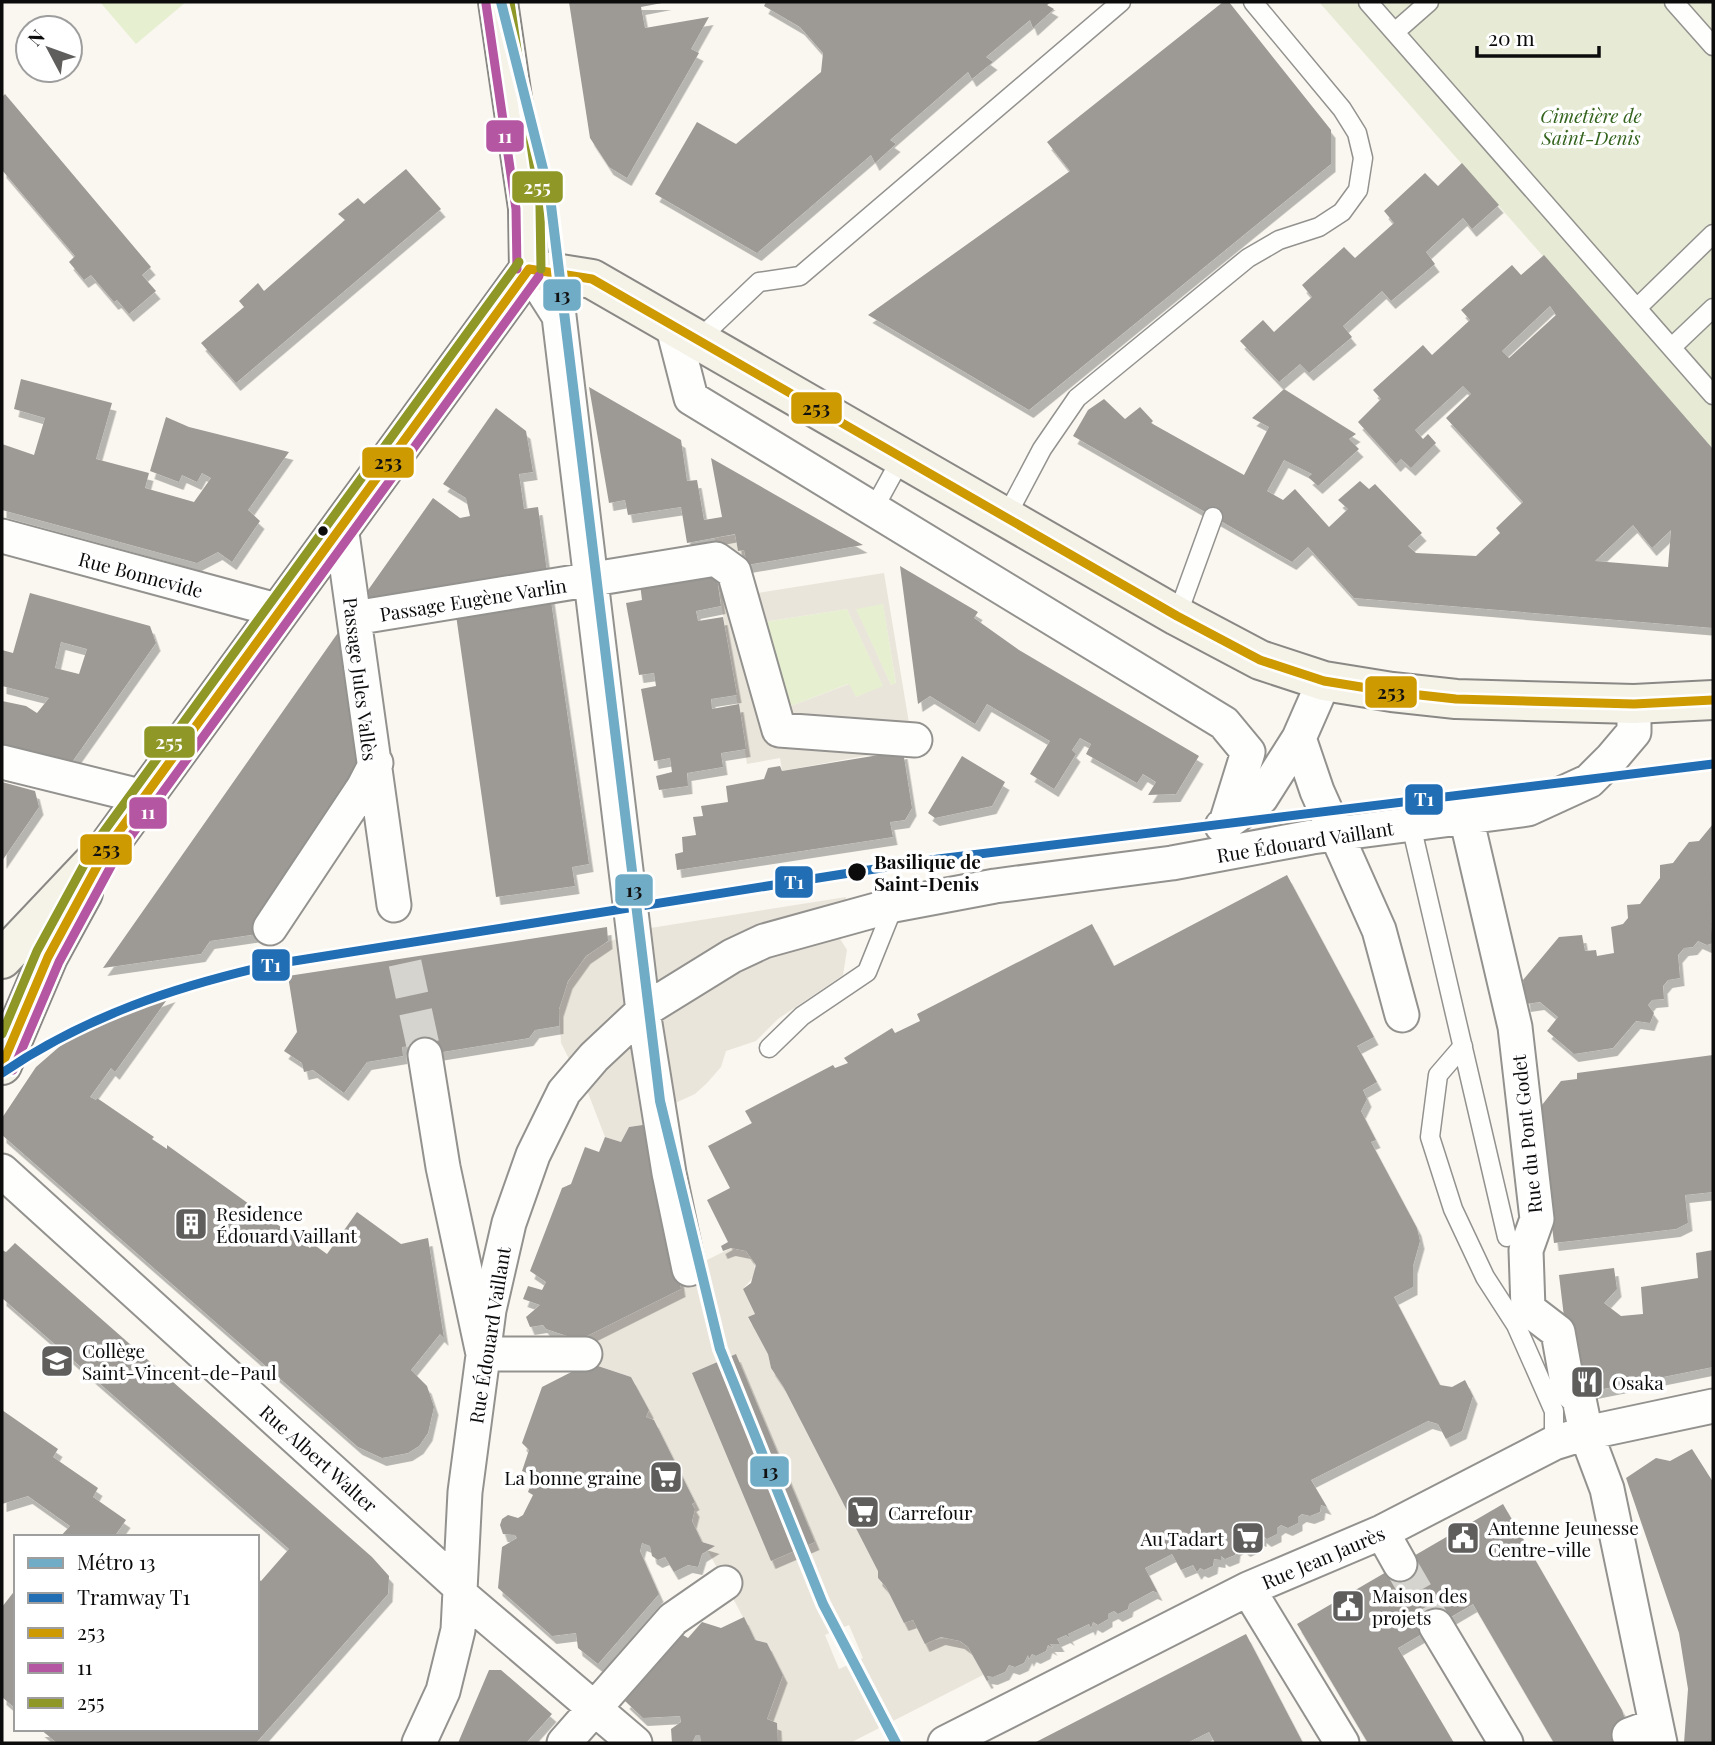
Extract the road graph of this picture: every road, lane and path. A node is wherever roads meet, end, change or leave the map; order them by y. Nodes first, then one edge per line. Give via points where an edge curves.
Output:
1 (498, 2) edge
2 (1121, 2) edge
3 (1252, 2) edge
4 (1368, 2) edge
5 (1429, 2) edge
6 (1674, 2) edge
7 (1396, 31) junction
8 (1713, 46) edge
9 (1713, 234) edge
10 (529, 269) junction
11 (1637, 307) junction
12 (1713, 308) edge
13 (685, 332) junction
14 (1672, 347) junction
15 (1713, 395) edge
16 (902, 457) junction
17 (873, 510) junction
18 (1006, 517) junction
19 (1213, 517) dead end
20 (341, 526) junction
21 (2, 536) edge
22 (592, 581) junction
23 (280, 611) junction
24 (1177, 616) junction
25 (354, 618) junction
26 (1324, 681) junction
27 (1713, 700) edge
28 (1634, 704) junction
29 (1299, 738) junction
30 (915, 740) dead end
31 (2, 762) edge
32 (376, 763) junction
33 (144, 797) junction
34 (1466, 817) junction
35 (1226, 823) junction
36 (1411, 825) junction
37 (1337, 834) junction
38 (107, 848) junction
39 (1171, 863) junction
40 (394, 905) dead end
41 (894, 905) junction
42 (270, 928) dead end
43 (2, 959) edge
44 (643, 1011) junction
45 (1402, 1015) dead end
46 (1463, 1046) junction
47 (769, 1048) dead end
48 (425, 1055) tunnel mouth
49 (2, 1065) edge
50 (2, 1171) edge
51 (1507, 1237) dead end
52 (689, 1269) dead end
53 (483, 1354) junction
54 (585, 1354) dead end
55 (1713, 1406) edge
56 (1586, 1433) junction
57 (1554, 1443) junction
58 (1382, 1532) junction
59 (1400, 1564) tunnel mouth
60 (725, 1583) dead end
61 (1248, 1589) junction
62 (460, 1590) junction
63 (1436, 1626) tunnel mouth
64 (595, 1709) junction
65 (1648, 1734) edge
66 (419, 1743) edge
67 (564, 1743) edge
68 (635, 1743) edge
69 (945, 1743) edge
70 (1342, 1743) edge
71 (1506, 1743) edge

1 - 10 street via 528,208
2 - 13 lane via 800,276 759,282
3 - 18 lane via 1357,133 1363,158 1358,190 1342,212 1319,227 1279,240 1248,258 1077,398 1042,449
4 - 7 lane
5 - 7 lane
6 - 8 lane
7 - 11 lane
9 - 11 lane
10 - 13 street via 592,279
10 - 20 street
10 - 22 street via 559,316
11 - 14 lane
12 - 14 lane
13 - 16 street
13 - 17 street via 691,398
14 - 15 lane
16 - 17 lane
16 - 18 street
17 - 35 street via 1224,723 1248,752
18 - 24 street
19 - 24 lane
20 - 23 street
20 - 25 street, Passage Jules Vallès
21 - 23 street, Rue Bonnevide
22 - 25 street, Passage Eugène Varlin
22 - 30 street, Passage Eugène Varlin via 716,559 734,572 779,730
22 - 44 street
23 - 33 street
24 - 26 street via 1260,660
25 - 32 street, Passage Jules Vallès
26 - 28 street via 1456,699
26 - 29 street, Rue Édouard Vaillant
27 - 28 street
28 - 34 street, Rue Édouard Vaillant via 1634,732 1589,781 1528,810
29 - 35 street, Rue Édouard Vaillant via 1261,798
29 - 37 street
31 - 33 street
32 - 40 street
32 - 42 street, Passage Jules Vallès
33 - 38 street
34 - 36 street, Rue Édouard Vaillant
34 - 56 street, Rue du Pont Godet via 1515,1027 1537,1219 1526,1250 1528,1309 1558,1332 1568,1388 1579,1399
35 - 39 street, Rue Édouard Vaillant
36 - 37 street, Rue Édouard Vaillant
36 - 46 lane
37 - 39 street, Rue Édouard Vaillant
37 - 45 street via 1379,930
38 - 43 street
38 - 49 street via 48,957
39 - 41 street, Rue Édouard Vaillant via 995,886
41 - 44 street, Rue Édouard Vaillant via 764,941
41 - 47 lane via 867,972 802,1016
44 - 52 street
44 - 53 street, Rue Édouard Vaillant via 564,1092 533,1155 509,1223
46 - 51 lane
46 - 57 lane via 1438,1074 1430,1137 1453,1209 1485,1276 1516,1325 1553,1411
48 - 53 street via 443,1167
50 - 62 street, Rue Albert Walter
53 - 54 street
53 - 62 street, Rue Édouard Vaillant via 465,1492
55 - 56 street, Rue Jean Jaurès
56 - 57 street, Rue Jean Jaurès
56 - 65 street via 1607,1489
57 - 58 street, Rue Jean Jaurès
58 - 59 street
58 - 61 street, Rue Jean Jaurès
60 - 64 street via 674,1619
61 - 69 street, Rue Jean Jaurès
61 - 70 street
62 - 64 street, Rue Albert Walter
62 - 66 street, Rue Édouard Vaillant via 458,1630 443,1691
63 - 71 street
64 - 67 street
64 - 68 street, Rue Albert Walter

